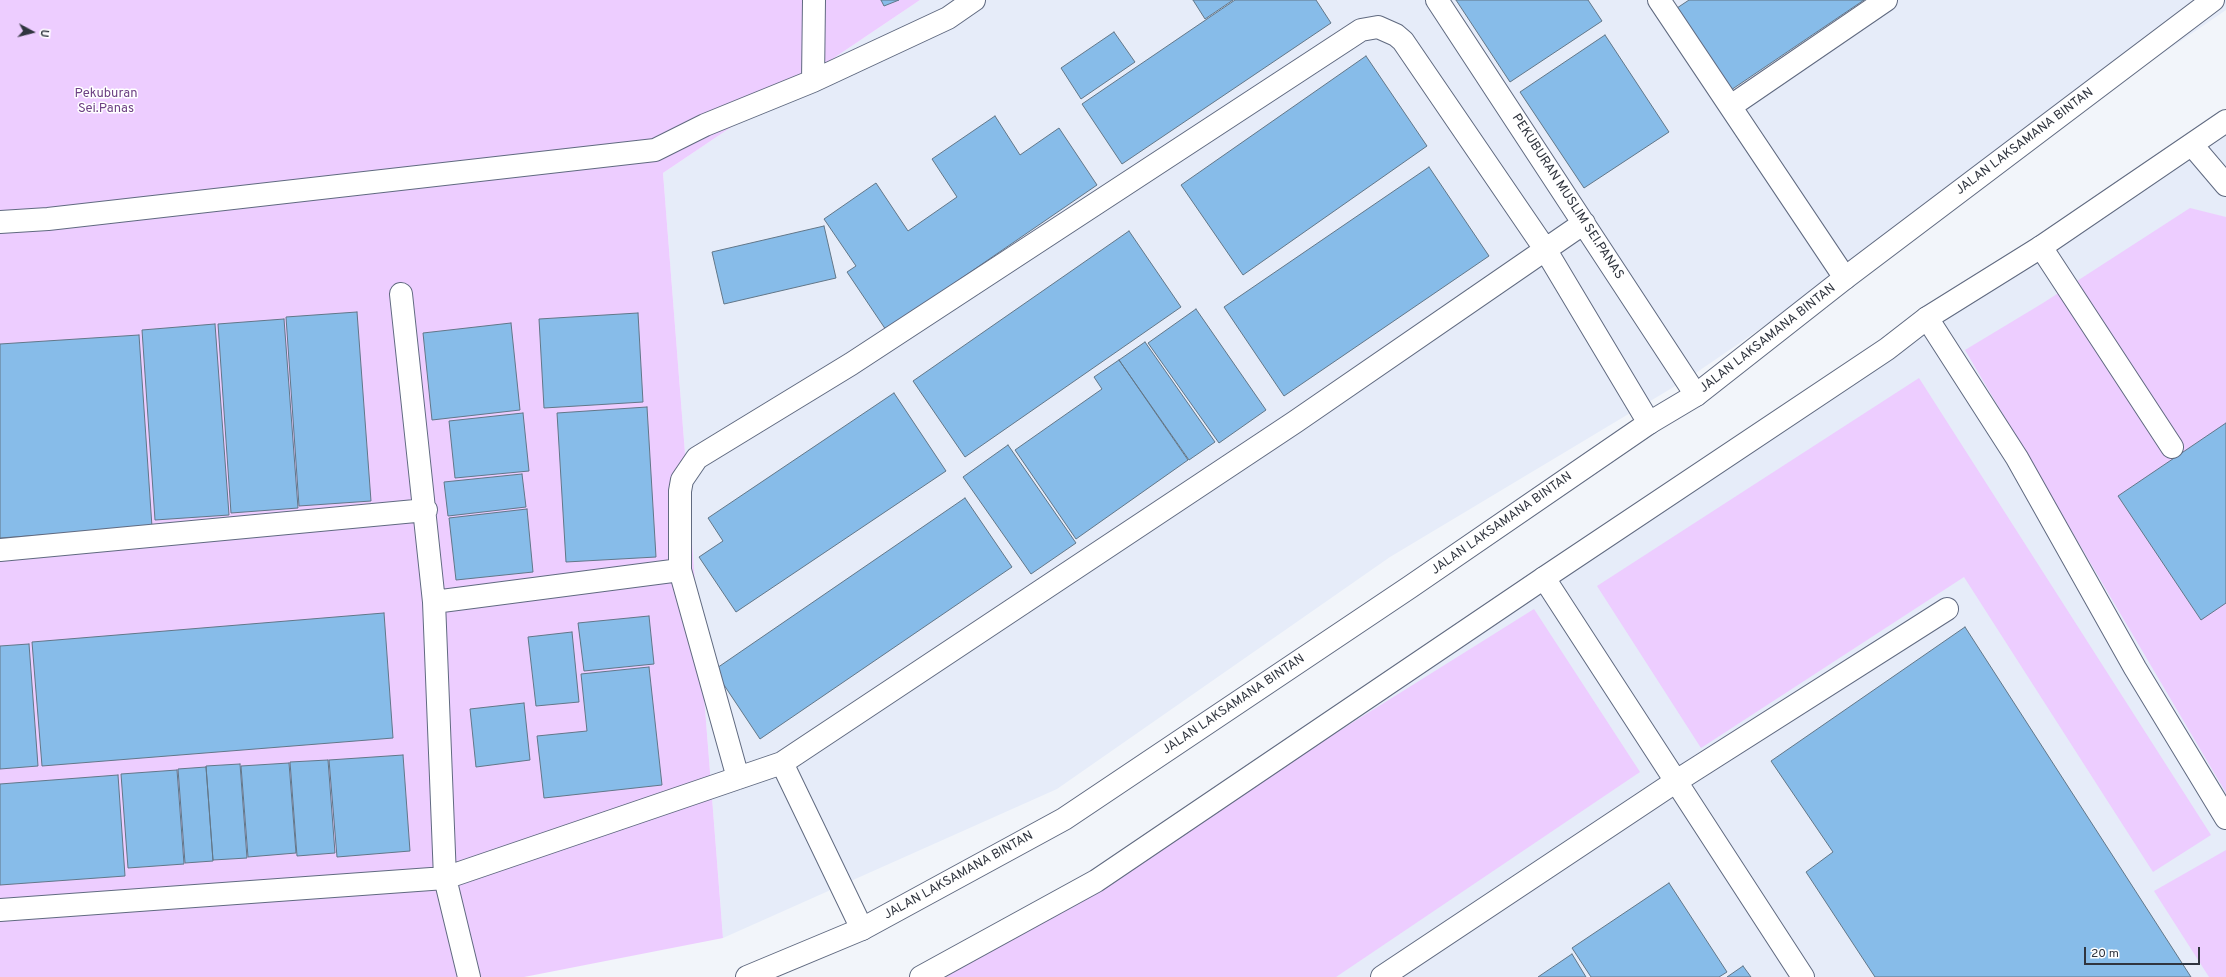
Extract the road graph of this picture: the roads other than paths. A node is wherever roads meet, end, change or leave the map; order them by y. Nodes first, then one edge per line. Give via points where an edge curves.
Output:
1 (814, 0) edge
2 (974, 0) edge
3 (1437, 0) edge
4 (1659, 0) edge
5 (1886, 0) edge
6 (2213, 0) edge
7 (813, 81) junction
8 (1731, 106) junction
9 (2223, 126) edge
10 (2192, 145) junction
11 (2226, 185) edge
12 (0, 222) edge
13 (1584, 223) junction
14 (2041, 247) junction
15 (1545, 249) junction
16 (1845, 278) junction
17 (401, 294) dead end
18 (1927, 318) junction
19 (1696, 395) junction
20 (1649, 423) junction
21 (2172, 447) dead end
22 (426, 510) junction
23 (0, 550) edge
24 (680, 570) junction
25 (1544, 578) junction
26 (434, 602) junction
27 (1947, 609) dead end
28 (782, 763) junction
29 (738, 778) junction
30 (1675, 782) junction
31 (2226, 818) edge
32 (445, 878) junction
33 (0, 910) edge
34 (862, 929) junction
35 (469, 977) edge
36 (747, 977) edge
37 (922, 977) edge
38 (1382, 977) edge
39 (1803, 977) edge

1 - 7 main road
2 - 7 main road via 948,18
3 - 13 main road, PEKUBURAN MUSLIM SEI.PANAS
4 - 8 main road
5 - 8 main road
6 - 16 main road, JALAN LAKSAMANA BINTAN
7 - 12 main road via 705,125 655,150
8 - 16 main road
9 - 10 main road
10 - 11 main road
10 - 14 main road
13 - 15 main road
13 - 19 main road, PEKUBURAN MUSLIM SEI.PANAS
14 - 18 main road
14 - 21 main road
15 - 20 main road
15 - 24 main road via 1403,41 1378,27 1361,30 851,364 697,458 682,480 680,491
15 - 28 main road via 1295,422
16 - 19 main road, JALAN LAKSAMANA BINTAN
17 - 22 main road
18 - 25 main road via 1887,349
18 - 31 main road via 2017,458 2135,668
19 - 20 main road, JALAN LAKSAMANA BINTAN
20 - 34 main road, JALAN LAKSAMANA BINTAN via 1064,819
22 - 23 main road
22 - 26 main road
24 - 26 main road
24 - 29 main road
25 - 30 main road
25 - 37 main road via 1096,881
26 - 32 main road
27 - 30 main road
28 - 29 main road
28 - 34 main road
29 - 32 main road
30 - 38 main road
30 - 39 main road
32 - 33 main road
32 - 35 main road
34 - 36 main road, JALAN LAKSAMANA BINTAN

